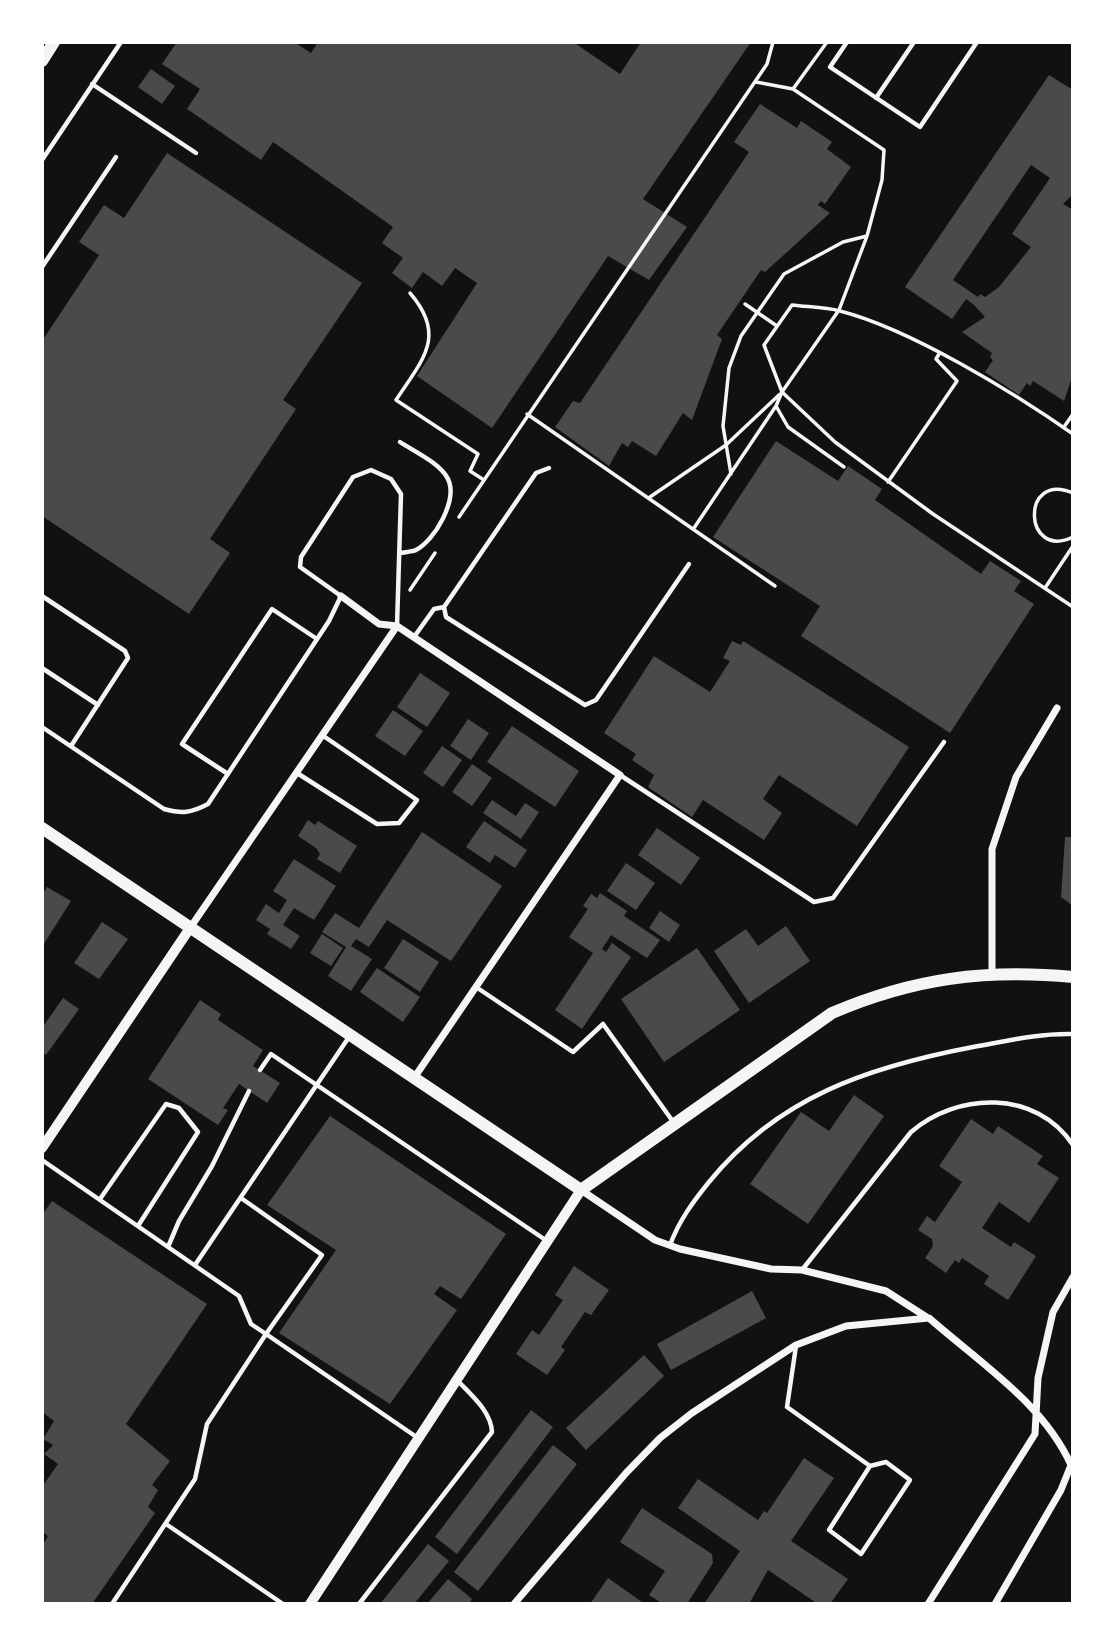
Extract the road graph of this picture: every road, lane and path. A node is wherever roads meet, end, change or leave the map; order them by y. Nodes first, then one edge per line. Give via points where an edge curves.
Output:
1 (54, 42) edge
2 (121, 42) edge
3 (773, 42) edge
4 (827, 42) edge
5 (847, 42) edge
6 (914, 42) edge
7 (977, 42) edge
8 (42, 61) edge
9 (755, 82) junction
10 (93, 84) junction
11 (793, 89) junction
12 (876, 98) junction
13 (197, 153) dead end
14 (116, 157) dead end
15 (42, 160) edge
16 (867, 236) junction
17 (42, 267) edge
18 (410, 293) dead end
19 (745, 304) dead end
20 (839, 310) junction
21 (757, 312) junction
22 (777, 326) junction
23 (939, 354) junction
24 (782, 392) junction
25 (776, 406) junction
26 (527, 414) junction
27 (1073, 414) edge
28 (1064, 428) junction
29 (1073, 434) edge
30 (400, 442) dead end
31 (726, 445) junction
32 (844, 467) dead end
33 (549, 468) dead end
34 (731, 474) junction
35 (484, 480) junction
36 (888, 482) junction
37 (1073, 493) edge
38 (650, 497) junction
39 (453, 526) dead end
40 (694, 528) junction
41 (1073, 537) edge
42 (1073, 546) edge
43 (437, 549) dead end
44 (400, 553) junction
45 (689, 564) dead end
46 (775, 586) dead end
47 (1045, 589) junction
48 (42, 596) edge
49 (341, 596) junction
50 (406, 596) dead end
51 (444, 607) junction
52 (1073, 607) edge
53 (397, 626) junction
54 (414, 638) junction
55 (317, 639) junction
56 (42, 668) edge
57 (98, 705) junction
58 (1057, 708) dead end
59 (42, 727) edge
60 (322, 735) junction
61 (944, 742) dead end
62 (71, 746) junction
63 (296, 773) junction
64 (228, 774) junction
65 (620, 775) junction
66 (42, 828) edge
67 (190, 928) junction
68 (992, 973) junction
69 (1073, 977) edge
70 (476, 987) junction
71 (1073, 1034) edge
72 (350, 1035) junction
73 (260, 1070) dead end
74 (414, 1078) junction
75 (318, 1083) junction
76 (249, 1091) dead end
77 (674, 1124) junction
78 (1073, 1145) edge
79 (42, 1148) edge
80 (42, 1160) edge
81 (581, 1190) junction
82 (241, 1198) junction
83 (99, 1200) junction
84 (138, 1226) junction
85 (547, 1241) junction
86 (670, 1245) junction
87 (168, 1247) junction
88 (195, 1265) junction
89 (802, 1270) junction
90 (1073, 1277) edge
91 (929, 1318) junction
92 (266, 1334) junction
93 (796, 1345) junction
94 (457, 1380) junction
95 (1038, 1413) junction
96 (418, 1438) junction
97 (870, 1466) junction
98 (166, 1524) junction
99 (112, 1604) edge
100 (283, 1604) edge
101 (310, 1604) edge
102 (359, 1604) edge
103 (514, 1604) edge
104 (928, 1604) edge
105 (995, 1604) edge

1 - 8 main road
2 - 10 lane
3 - 9 path via 767,64
4 - 11 path
5 - 12 lane via 830,67
6 - 12 lane
7 - 12 lane via 920,127
9 - 11 path
9 - 26 path
10 - 13 lane
10 - 15 lane
11 - 16 path via 884,150 882,180
14 - 17 lane
16 - 20 path
16 - 21 path via 843,242 784,274
18 - 35 path via 430,322 431,339 396,400 478,454 470,471
19 - 21 path
20 - 22 path via 792,305
20 - 23 path
20 - 24 path
21 - 22 path
21 - 31 path via 741,336 729,369 723,426
22 - 24 path via 764,345
23 - 28 path
23 - 36 path via 936,359 957,381
24 - 25 path
24 - 31 path
24 - 36 path via 835,442
25 - 32 path via 788,427
25 - 34 path
26 - 35 path
26 - 38 path
27 - 28 path
28 - 29 path
30 - 44 lane via 448,479 451,497 430,537 416,550
31 - 34 path
31 - 38 path
33 - 51 lane via 536,473
34 - 40 path
35 - 39 path
36 - 47 path
37 - 41 path via 1048,492 1033,512 1043,535 1059,541
38 - 40 path
40 - 46 path
42 - 47 path
43 - 50 path
44 - 49 lane via 401,494 391,479 370,470 353,477 301,557 300,567 308,575
44 - 53 lane
45 - 51 lane via 596,699 585,705 446,617
47 - 52 path
48 - 57 lane via 128,656
49 - 53 street via 379,624
49 - 55 lane
51 - 54 lane via 434,609
53 - 54 street
53 - 60 street
54 - 65 street
55 - 64 lane
55 - 64 lane via 272,609 182,744
56 - 57 lane
57 - 62 lane
58 - 68 street via 1016,777 992,849
59 - 62 lane
60 - 63 street
60 - 63 lane via 417,800 399,823 377,824
61 - 65 lane via 833,898 814,902
62 - 64 lane via 180,814 208,804
63 - 67 street
65 - 70 street
66 - 67 main road
67 - 72 main road
67 - 79 street
68 - 69 main road
68 - 77 main road via 920,983 832,1013
70 - 74 street
70 - 77 lane via 573,1052 603,1024
71 - 86 lane via 1046,1033 937,1054 861,1076 796,1105 728,1158 679,1220
72 - 74 main road
72 - 75 lane
73 - 75 lane via 271,1054
74 - 81 main road
75 - 82 lane
75 - 85 lane
76 - 87 lane
77 - 81 main road
78 - 89 lane via 1059,1128 1026,1109 987,1101 956,1105 911,1132
80 - 83 lane
81 - 85 street
81 - 86 street via 655,1240
82 - 88 lane
82 - 92 lane via 323,1255
83 - 84 lane
83 - 84 lane via 166,1104 179,1108 198,1132
84 - 87 lane
85 - 94 street
86 - 89 street via 771,1269
87 - 88 lane
88 - 92 lane via 239,1296 251,1324
89 - 91 street via 886,1291
90 - 95 street via 1053,1312 1038,1378
91 - 93 street via 846,1326
91 - 95 street
92 - 96 lane
92 - 98 lane via 207,1424 195,1479
93 - 97 lane via 788,1407
93 - 103 street via 660,1438
94 - 96 street
94 - 102 lane via 483,1408 492,1422 492,1432
95 - 104 street via 1035,1434
95 - 105 street via 1071,1465
96 - 101 street
97 - 97 lane via 886,1462 911,1480 861,1555 828,1530
98 - 99 lane
98 - 100 lane

